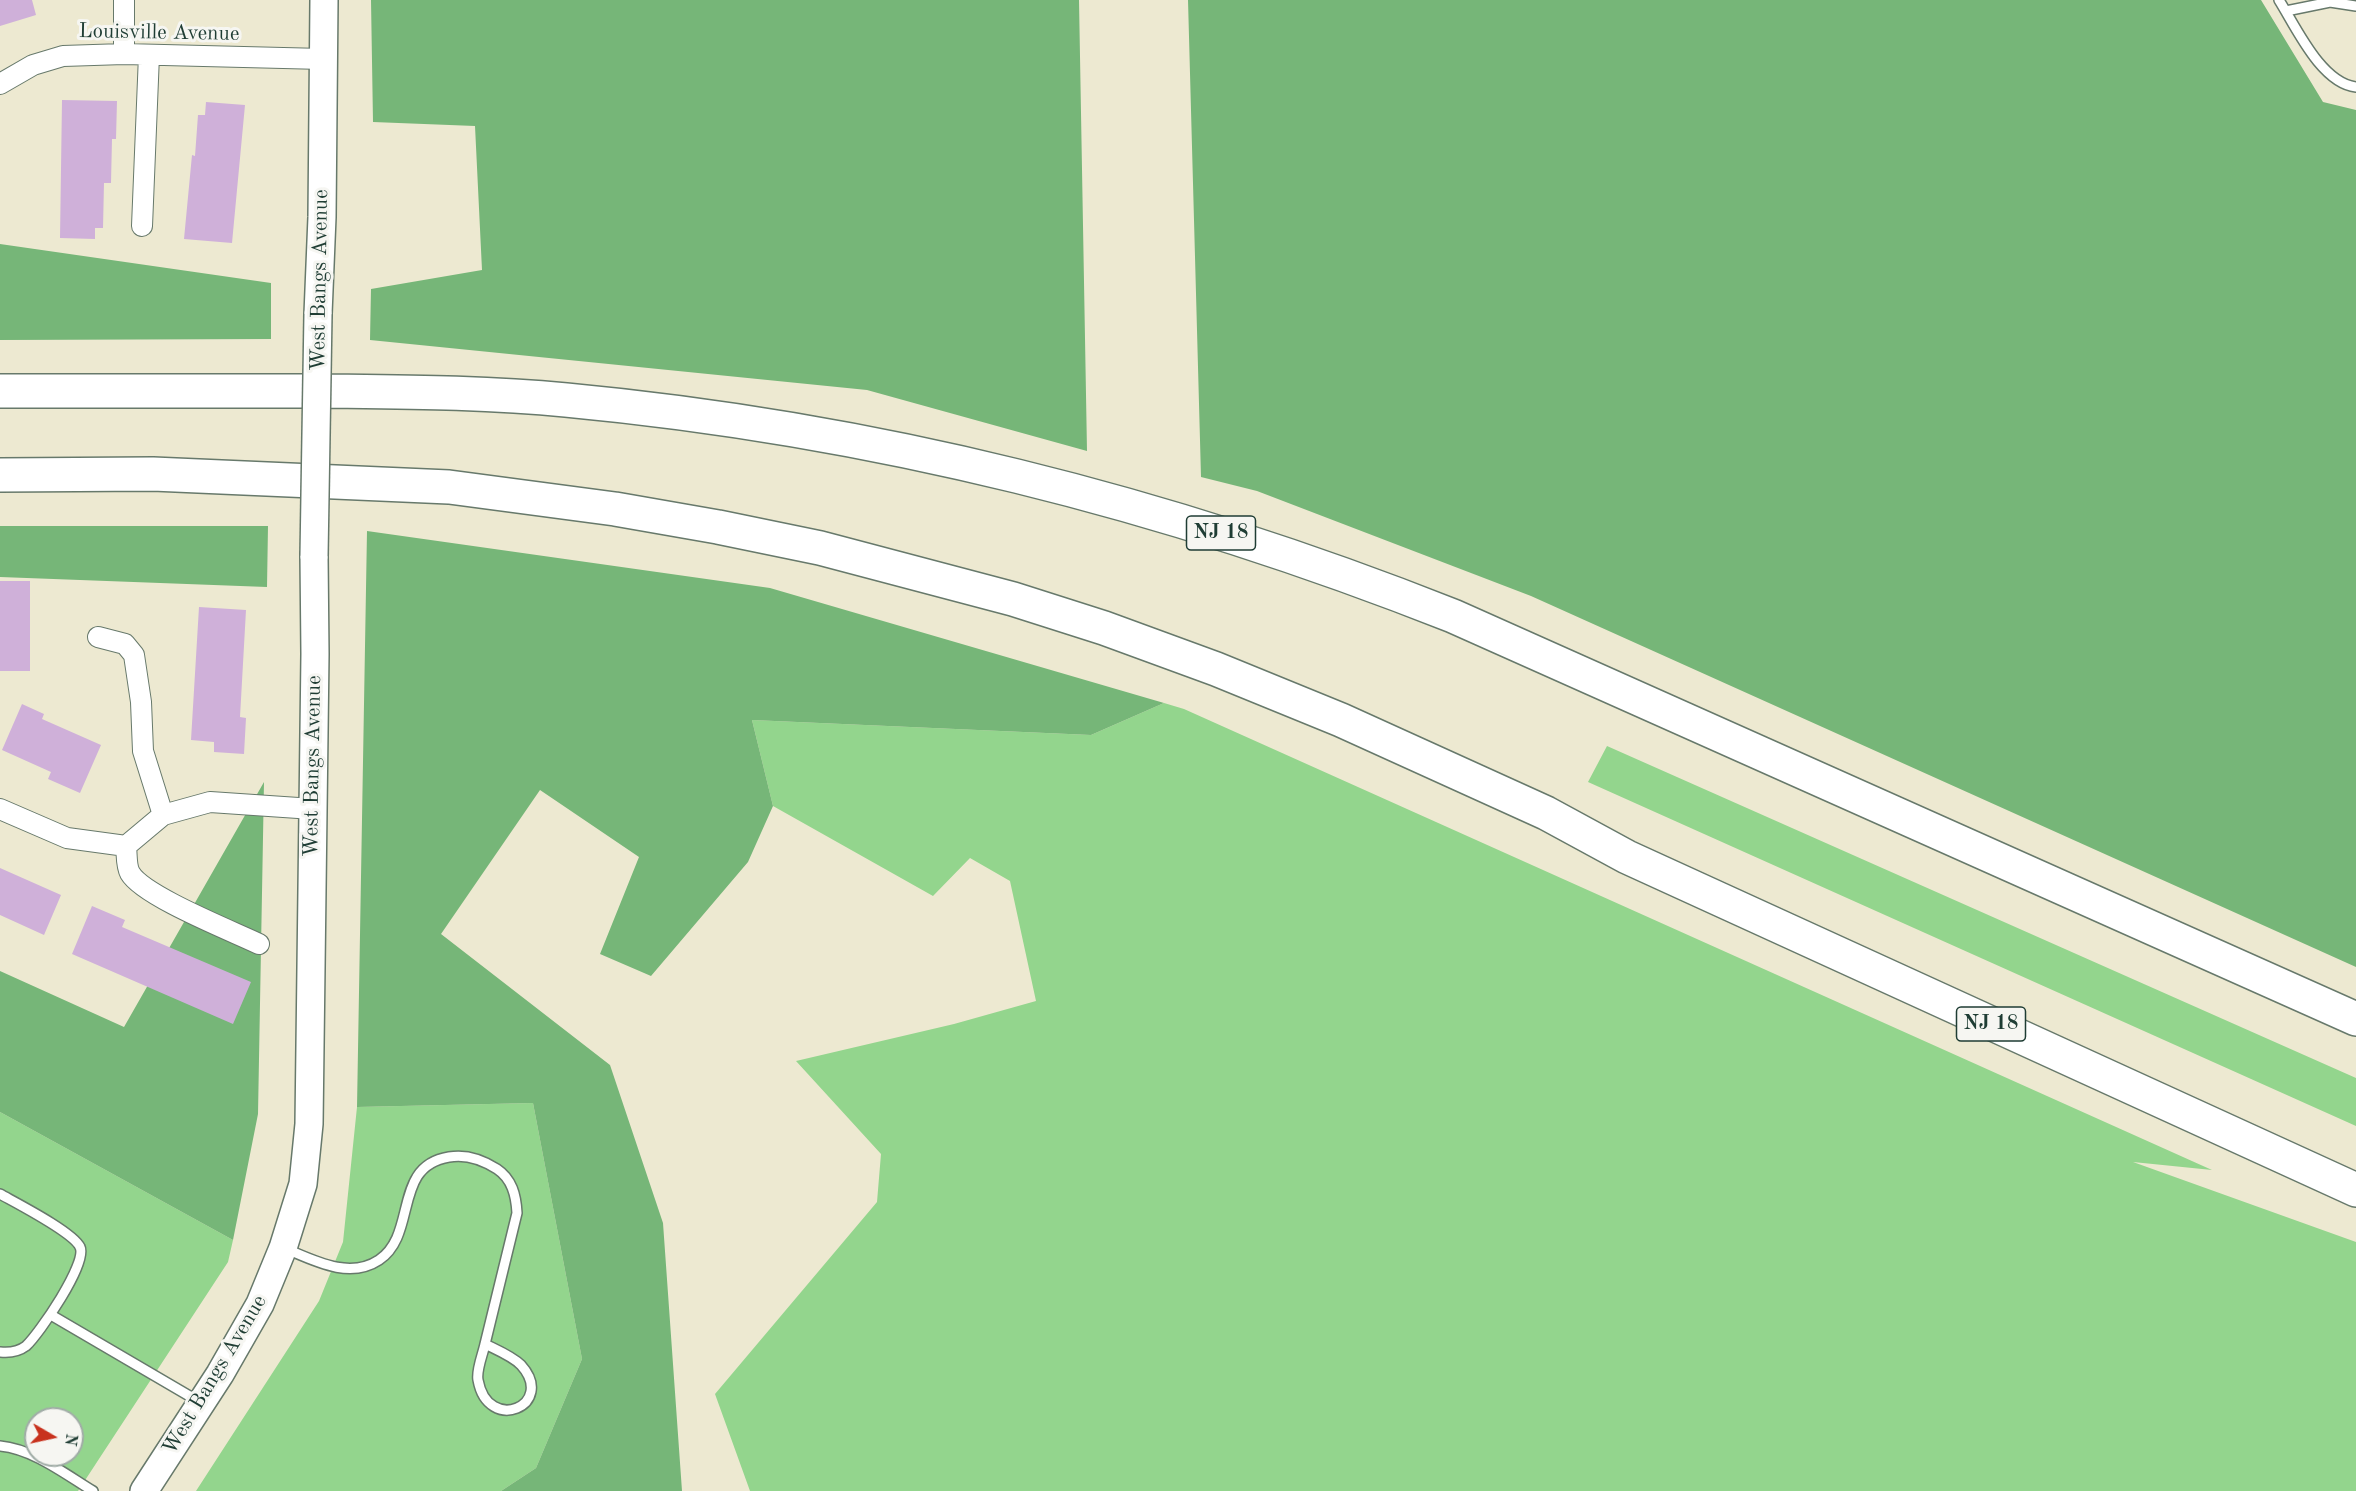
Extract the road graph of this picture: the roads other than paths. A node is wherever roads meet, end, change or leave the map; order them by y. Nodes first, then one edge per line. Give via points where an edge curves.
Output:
1 (124, 0) edge
2 (324, 0) edge
3 (2279, 0) edge
4 (2356, 6) edge
5 (2286, 11) junction
6 (124, 54) junction
7 (149, 55) junction
8 (323, 59) junction
9 (0, 84) edge
10 (2356, 87) edge
11 (142, 226) dead end
12 (0, 391) edge
13 (0, 476) edge
14 (98, 637) dead end
15 (0, 809) edge
16 (313, 809) junction
17 (163, 815) junction
18 (126, 846) junction
19 (259, 944) dead end
20 (2356, 1019) edge
21 (2356, 1190) edge
22 (0, 1194) edge
23 (283, 1248) junction
24 (51, 1315) junction
25 (485, 1344) junction
26 (0, 1352) edge
27 (200, 1402) junction
28 (0, 1446) edge
29 (93, 1491) edge
30 (144, 1491) edge

1 - 6 street
2 - 8 street, West Bangs Avenue
3 - 5 lane
4 - 5 lane via 2330,2
5 - 10 lane via 2313,54 2334,78
6 - 7 street, Louisville Avenue
6 - 9 street, Louisville Avenue via 63,56 33,65
7 - 8 street, Louisville Avenue
7 - 11 street
8 - 16 street, West Bangs Avenue, bridge
12 - 20 highway, NJ 18 via 454,392 562,399 836,436 1048,482 1301,559 1453,616
13 - 21 highway, NJ 18 via 153,474 449,488 514,495 752,534 1013,599 1216,669 1341,720 1546,813 1648,867
14 - 17 street via 125,644 134,655 143,751
15 - 18 street via 67,838
16 - 17 street via 210,802
16 - 23 street, West Bangs Avenue via 309,1124 303,1184
17 - 18 street
18 - 19 street via 129,871 136,881
22 - 24 lane via 68,1234 80,1247 77,1267
23 - 25 lane via 341,1268 367,1266 392,1248 411,1188 426,1167 452,1156 487,1163 510,1182 517,1212
23 - 27 street, West Bangs Avenue via 260,1304
24 - 26 lane via 25,1347
24 - 27 lane
25 - 25 lane via 477,1379 483,1396 493,1407 504,1411 524,1406 530,1396 527,1373 515,1360
27 - 30 street, West Bangs Avenue
28 - 29 lane via 15,1447

